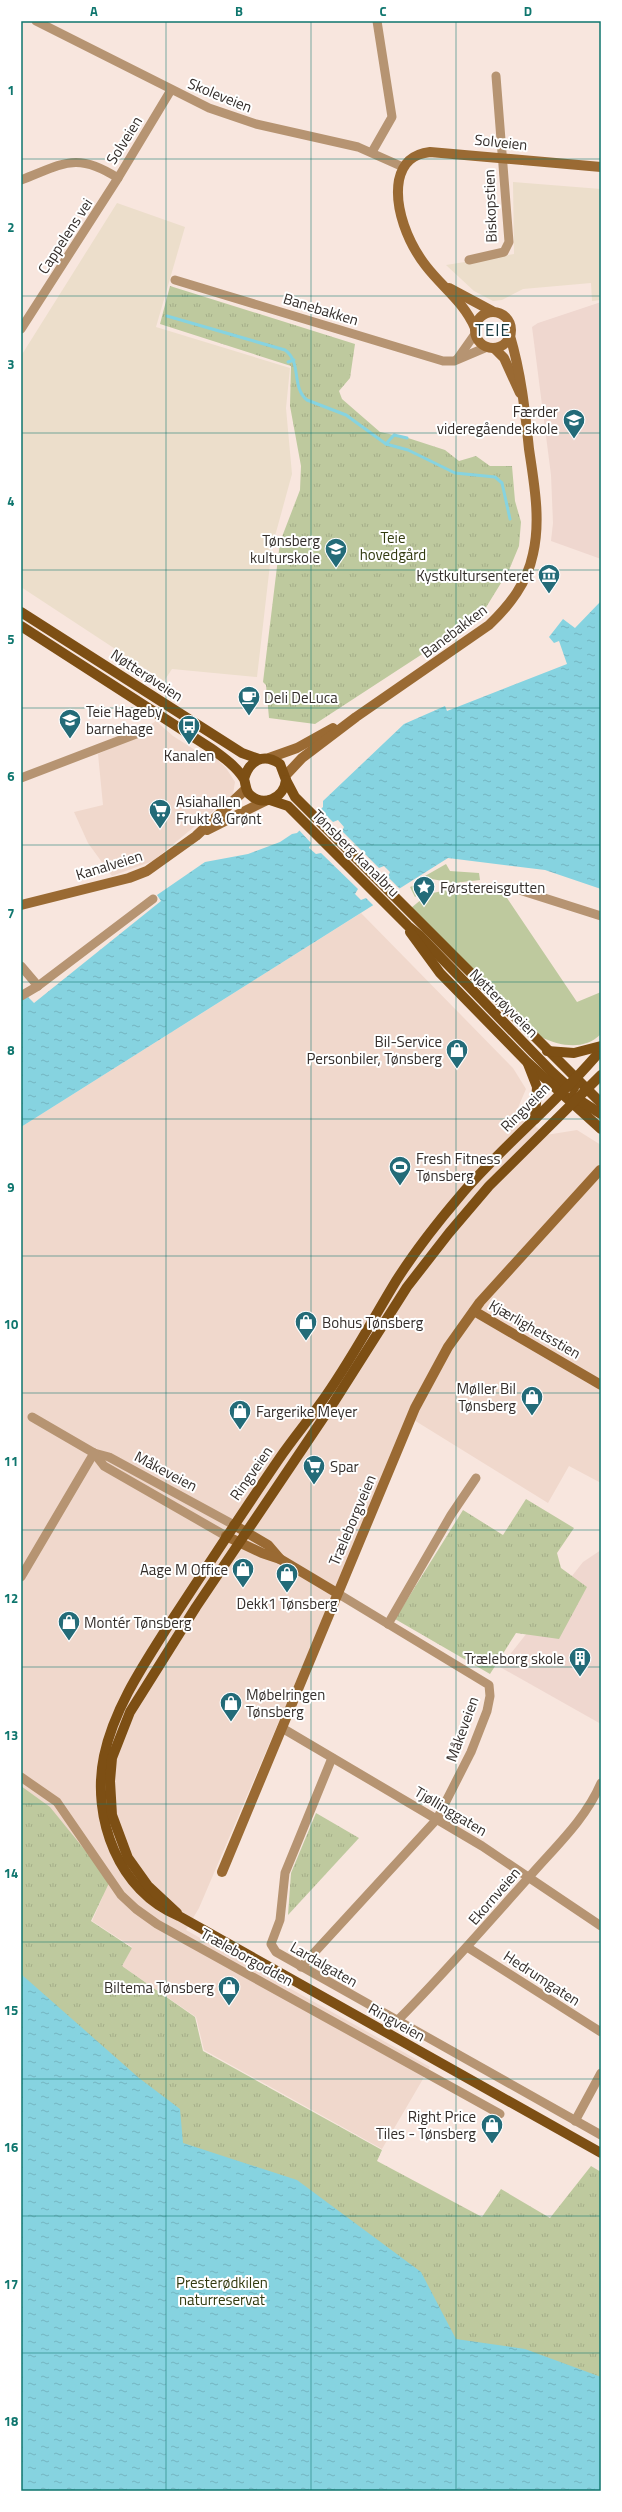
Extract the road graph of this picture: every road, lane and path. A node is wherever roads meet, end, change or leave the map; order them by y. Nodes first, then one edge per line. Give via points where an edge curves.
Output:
1 (36, 21) edge
2 (377, 21) edge
3 (496, 76) dead end
4 (171, 90) junction
5 (372, 152) junction
6 (503, 157) junction
7 (403, 167) junction
8 (601, 167) edge
9 (118, 178) junction
10 (21, 180) edge
11 (469, 260) dead end
12 (175, 280) dead end
13 (444, 285) junction
14 (492, 312) junction
15 (21, 329) edge
16 (475, 331) junction
17 (510, 336) junction
18 (490, 348) junction
19 (458, 358) junction
20 (522, 398) junction
21 (21, 612) edge
22 (21, 626) edge
23 (356, 716) junction
24 (144, 731) dead end
25 (264, 758) junction
26 (21, 778) edge
27 (286, 778) junction
28 (245, 784) junction
29 (267, 800) junction
30 (196, 836) junction
31 (513, 888) dead end
32 (153, 899) dead end
33 (21, 905) edge
34 (403, 907) joint
35 (396, 914) joint
36 (601, 916) edge
37 (408, 926) junction
38 (21, 966) edge
39 (38, 986) junction
40 (21, 996) edge
41 (601, 1046) edge
42 (601, 1050) edge
43 (547, 1051) junction
44 (527, 1062) junction
45 (601, 1074) edge
46 (568, 1086) junction
47 (586, 1089) junction
48 (575, 1101) junction
49 (601, 1103) edge
50 (601, 1114) edge
51 (535, 1119) junction
52 (601, 1129) edge
53 (600, 1170) dead end
54 (474, 1311) junction
55 (601, 1385) edge
56 (32, 1417) dead end
57 (94, 1453) junction
58 (476, 1478) dead end
59 (234, 1525) junction
60 (247, 1532) junction
61 (226, 1536) junction
62 (240, 1543) junction
63 (280, 1559) junction
64 (21, 1577) edge
65 (337, 1593) junction
66 (388, 1624) junction
67 (282, 1728) junction
68 (332, 1758) junction
69 (21, 1777) edge
70 (600, 1786) edge
71 (437, 1819) junction
72 (222, 1872) dead end
73 (530, 1877) junction
74 (180, 1916) junction
75 (601, 1926) edge
76 (467, 1947) junction
77 (301, 1967) junction
78 (397, 2021) junction
79 (601, 2032) edge
80 (601, 2073) edge
81 (500, 2114) dead end
82 (575, 2121) junction
83 (601, 2135) edge
84 (601, 2153) edge

1 - 4 street, Skoleveien
2 - 5 street via 392,117
3 - 6 street, Biskopstien
4 - 5 street, Skoleveien via 237,118 284,131 324,137
4 - 9 street, Solveien
5 - 7 street, Skoleveien
6 - 7 street, Solveien via 430,152 416,155
6 - 8 street, Solveien
6 - 11 street, Biskopstien via 508,247 499,254
7 - 13 street, Banebakken via 399,193 404,222 420,258
9 - 10 street, Solveien via 92,163 74,161
9 - 15 street, Cappelens vei
12 - 19 street, Banebakken via 431,358 449,361
13 - 14 street, Banebakken
13 - 16 street, Banebakken via 466,310
14 - 16 street via 480,316
14 - 17 street, Banebakken via 502,314 508,320
16 - 18 street, Banebakken via 478,341
16 - 19 street
17 - 18 street, Banebakken via 504,344
17 - 20 street, Banebakken via 522,379
18 - 19 street, Banebakken
18 - 20 street, Banebakken via 504,358
20 - 23 street, Banebakken via 536,524 533,555 521,586 503,612 489,625
21 - 25 main road, Nøtterøveien via 242,753
22 - 28 main road, Nøtterøveien via 212,749 227,760
23 - 25 street, Banebakken via 297,748
23 - 27 street, Banebakken via 302,758
24 - 26 street
25 - 27 main road via 280,764
25 - 28 main road via 246,768
27 - 29 main road via 281,793
27 - 34 main road, Tønsberg kanalbru via 295,797
28 - 29 main road via 254,798
28 - 30 street, Kanalveien
29 - 30 street, Kanalveien
29 - 35 main road, Tønsberg kanalbru via 288,806
30 - 33 street, Kanalveien via 147,871 129,878
31 - 36 street
32 - 39 street
34 - 43 main road, Nøtterøyveien
35 - 37 main road, Nøtterøyveien
37 - 44 main road, Nøtterøyveien via 419,947 436,969
37 - 46 main road, Nøtterøyveien
38 - 39 street
39 - 40 street
41 - 43 main road via 574,1053
42 - 46 main road, Ringveien
43 - 46 main road, Nøtterøyveien
44 - 46 main road, Nøtterøyveien
44 - 51 main road via 537,1087
45 - 47 main road, Ringveien
46 - 47 main road
46 - 48 main road, Nøtterøyveien
46 - 51 main road, Ringveien
47 - 48 main road, Ringveien
47 - 49 main road
48 - 50 main road
48 - 52 main road
48 - 60 main road, Ringveien via 473,1204 411,1282
51 - 59 main road, Ringveien via 477,1177 424,1241 325,1396
53 - 54 street, Træleborgveien
54 - 55 street, Kjærlighetsstien
54 - 65 street, Træleborgveien via 448,1347 415,1408
56 - 57 street, Måkeveien
57 - 59 street, Måkeveien via 109,1457
57 - 61 street via 104,1466
57 - 64 street
58 - 66 street via 451,1515
59 - 60 street, Måkeveien
59 - 61 main road, Ringveien
60 - 62 main road, Ringveien
60 - 63 street, Måkeveien via 268,1545
61 - 62 street, Måkeveien
61 - 74 main road, Ringveien via 130,1691 114,1723 102,1767 101,1792 104,1815 110,1839 121,1863 134,1882 153,1902 161,1909
62 - 63 street, Måkeveien
62 - 74 main road, Ringveien via 142,1691 121,1729 112,1758 110,1803 122,1847 140,1876
63 - 65 street, Måkeveien
65 - 66 street, Måkeveien
65 - 67 street, Træleborgveien
66 - 71 street, Måkeveien via 489,1685 487,1712 471,1752
67 - 68 street, Tjøllinggaten
67 - 72 street, Træleborgveien
68 - 71 street, Tjøllinggaten
68 - 77 street, Lardalgaten via 285,1873 280,1920 272,1944 276,1952
69 - 81 street, Træleborgodden via 58,1802 117,1890 136,1909 157,1924
70 - 73 street, Ekornveien via 581,1819
71 - 73 street, Tjøllinggaten
71 - 77 street, Måkeveien
73 - 75 street, Tjøllinggaten
73 - 76 street, Ekornveien
74 - 84 main road, Ringveien
76 - 78 street, Ekornveien
76 - 79 street, Hedrumgaten
77 - 78 street, Lardalgaten
78 - 82 street, Lardalgaten
80 - 82 street
82 - 83 street, Lardalgaten

